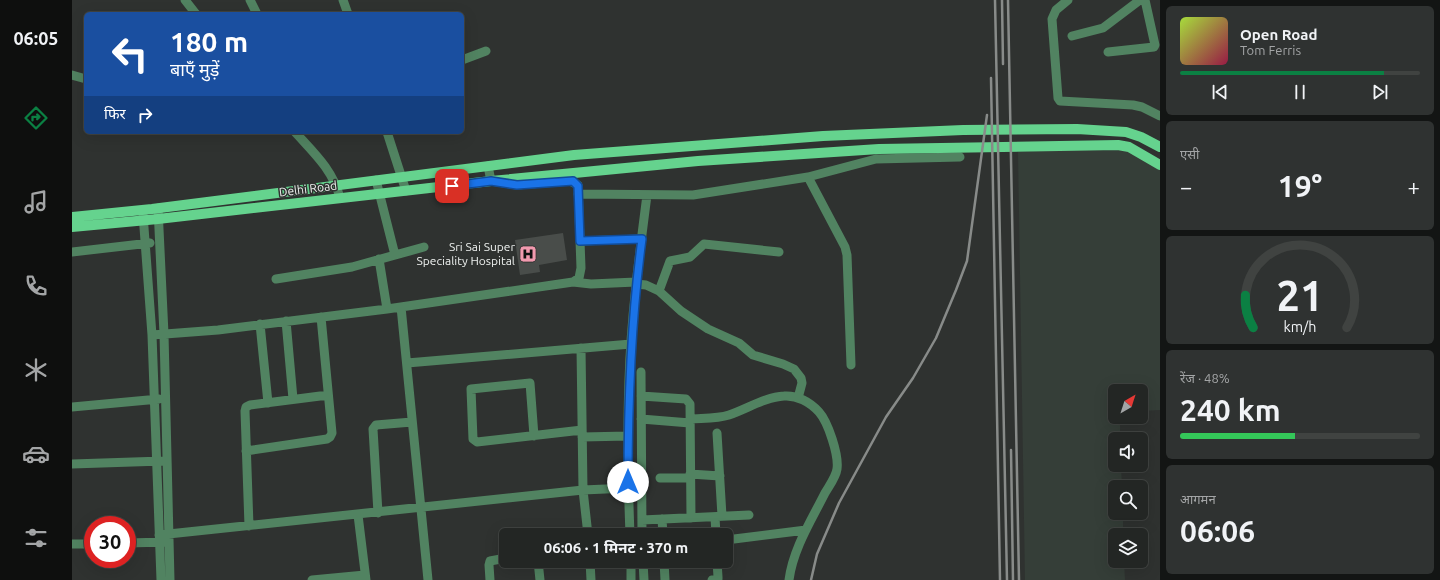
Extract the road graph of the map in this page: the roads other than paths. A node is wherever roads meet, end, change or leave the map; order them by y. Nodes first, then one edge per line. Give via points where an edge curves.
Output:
1 (185, 0) edge
2 (250, 0) edge
3 (343, 0) edge
4 (1068, 0) edge
5 (1140, 0) edge
6 (1145, 0) edge
7 (194, 12) edge
8 (257, 12) edge
9 (347, 12) edge
10 (1072, 36) dead end
11 (486, 51) dead end
12 (1108, 52) dead end
13 (464, 59) edge
14 (72, 75) edge
15 (84, 78) edge
16 (1160, 116) edge
17 (297, 134) edge
18 (388, 134) edge
19 (1160, 147) edge
20 (960, 157) dead end
21 (1160, 165) edge
22 (488, 166) junction
23 (401, 177) junction
24 (808, 177) junction
25 (376, 180) junction
26 (491, 181) junction
27 (337, 185) junction
28 (406, 191) junction
29 (379, 194) junction
30 (578, 194) junction
31 (647, 195) junction
32 (340, 198) junction
33 (158, 208) junction
34 (143, 215) junction
35 (72, 217) edge
36 (158, 219) junction
37 (72, 226) edge
38 (642, 239) junction
39 (580, 241) junction
40 (159, 242) junction
41 (145, 244) junction
42 (424, 247) dead end
43 (72, 252) edge
44 (778, 252) dead end
45 (395, 255) junction
46 (379, 259) junction
47 (276, 279) dead end
48 (573, 282) junction
49 (640, 284) junction
50 (659, 291) junction
51 (401, 307) junction
52 (387, 309) junction
53 (321, 316) junction
54 (286, 321) junction
55 (260, 324) junction
56 (164, 334) junction
57 (152, 335) junction
58 (631, 344) junction
59 (581, 348) junction
60 (406, 363) junction
61 (851, 365) dead end
62 (641, 372) dead end
63 (328, 395) junction
64 (641, 396) junction
65 (798, 398) junction
66 (155, 399) junction
67 (165, 399) junction
68 (293, 399) junction
69 (268, 402) junction
70 (72, 407) edge
71 (641, 419) junction
72 (690, 421) junction
73 (412, 422) junction
74 (717, 433) dead end
75 (582, 434) junction
76 (534, 436) junction
77 (628, 436) junction
78 (246, 451) junction
79 (162, 461) junction
80 (72, 464) edge
81 (690, 476) junction
82 (720, 476) junction
83 (660, 478) dead end
84 (633, 483) junction
85 (583, 490) junction
86 (420, 508) junction
87 (378, 513) junction
88 (358, 515) junction
89 (749, 515) dead end
90 (718, 516) junction
91 (691, 518) junction
92 (662, 519) junction
93 (642, 520) junction
94 (249, 526) junction
95 (587, 528) edge
96 (630, 528) edge
97 (642, 528) edge
98 (663, 528) edge
99 (717, 528) edge
100 (806, 530) junction
101 (164, 538) junction
102 (733, 539) edge
103 (136, 542) edge
104 (72, 544) edge
105 (84, 544) edge
106 (499, 559) edge
107 (539, 568) edge
108 (590, 568) edge
109 (630, 568) edge
110 (643, 568) edge
111 (664, 568) edge
112 (717, 568) edge
113 (366, 578) edge
114 (161, 580) edge
115 (170, 580) edge
116 (314, 580) edge
117 (428, 580) edge
118 (490, 580) edge
119 (540, 580) edge
120 (591, 580) edge
121 (631, 580) edge
122 (644, 580) edge
123 (665, 580) edge
124 (712, 580) edge
125 (789, 580) edge

1 - 7 street
2 - 8 street
3 - 9 street
4 - 16 street via 1056,10 1052,19 1058,98 1133,106
5 - 10 street via 1103,28
6 - 12 street via 1154,47
11 - 13 street
14 - 15 street
17 - 27 street via 327,168
18 - 23 street
19 - 22 main road via 1126,132 1077,129 963,130 824,136 552,158
20 - 24 street via 876,159
21 - 26 main road, Delhi Road via 1129,147 1109,144 879,149 698,161
22 - 23 main road
22 - 26 street
23 - 25 main road
23 - 28 street
24 - 31 street via 693,195
24 - 61 street via 847,255
25 - 27 main road
25 - 29 street
26 - 28 main road, Delhi Road
26 - 30 street via 517,185 573,181 578,186
27 - 32 street
27 - 33 main road
28 - 29 main road, Delhi Road
29 - 32 main road, Delhi Road
29 - 45 street
30 - 31 street
30 - 39 street
31 - 38 street
32 - 36 main road, Delhi Road
33 - 34 main road
33 - 36 street
34 - 35 main road
34 - 36 main road, Delhi Road
34 - 37 main road, Delhi Road
34 - 41 street
36 - 40 street
38 - 39 street
38 - 49 street
39 - 48 street via 579,278
40 - 41 street
40 - 56 street
41 - 43 street
41 - 57 street
42 - 45 street
44 - 50 street via 704,244 690,257 670,261
45 - 46 street
46 - 47 street
46 - 52 street
48 - 49 street
48 - 51 street
49 - 50 street
49 - 58 street
50 - 65 street via 681,311 708,329 739,343 758,358 783,364 794,370 802,382
51 - 52 street
51 - 60 street
52 - 53 street
53 - 54 street
53 - 63 street
54 - 55 street
54 - 68 street
55 - 56 street
55 - 69 street
56 - 57 street
56 - 67 street
57 - 66 street
58 - 59 street
58 - 77 street
59 - 60 street
59 - 75 street
60 - 73 street
62 - 64 street
63 - 68 street
63 - 78 street via 332,432 330,437
64 - 71 street
64 - 72 street via 686,399 690,404
65 - 72 street via 775,398 728,415
65 - 100 street via 816,409 826,421 837,463 836,473
66 - 67 street
66 - 70 street
66 - 79 street
67 - 79 street
68 - 69 street
69 - 78 street via 246,407
71 - 72 street
71 - 84 street
72 - 81 street
73 - 86 street
73 - 87 street via 376,425 373,429
74 - 82 street
75 - 76 street
75 - 77 street
75 - 85 street
76 - 76 street via 475,441 471,389 528,382
77 - 84 street
78 - 94 street
79 - 80 street
79 - 101 street
81 - 82 street
81 - 83 street
81 - 91 street
82 - 90 street
84 - 85 street
84 - 93 street
84 - 96 street
85 - 86 street
85 - 95 street
86 - 87 street
86 - 117 street
87 - 88 street
88 - 94 street
88 - 113 street
89 - 90 street
90 - 91 street
90 - 99 street
91 - 92 street
92 - 93 street
92 - 98 street
93 - 97 street
94 - 101 street
100 - 102 street
100 - 125 street via 793,561
101 - 103 street
101 - 114 street
101 - 115 street
104 - 105 street
106 - 118 street via 490,561
107 - 119 street
108 - 120 street
109 - 121 street
110 - 122 street
111 - 123 street
112 - 124 street via 718,579
113 - 116 street

